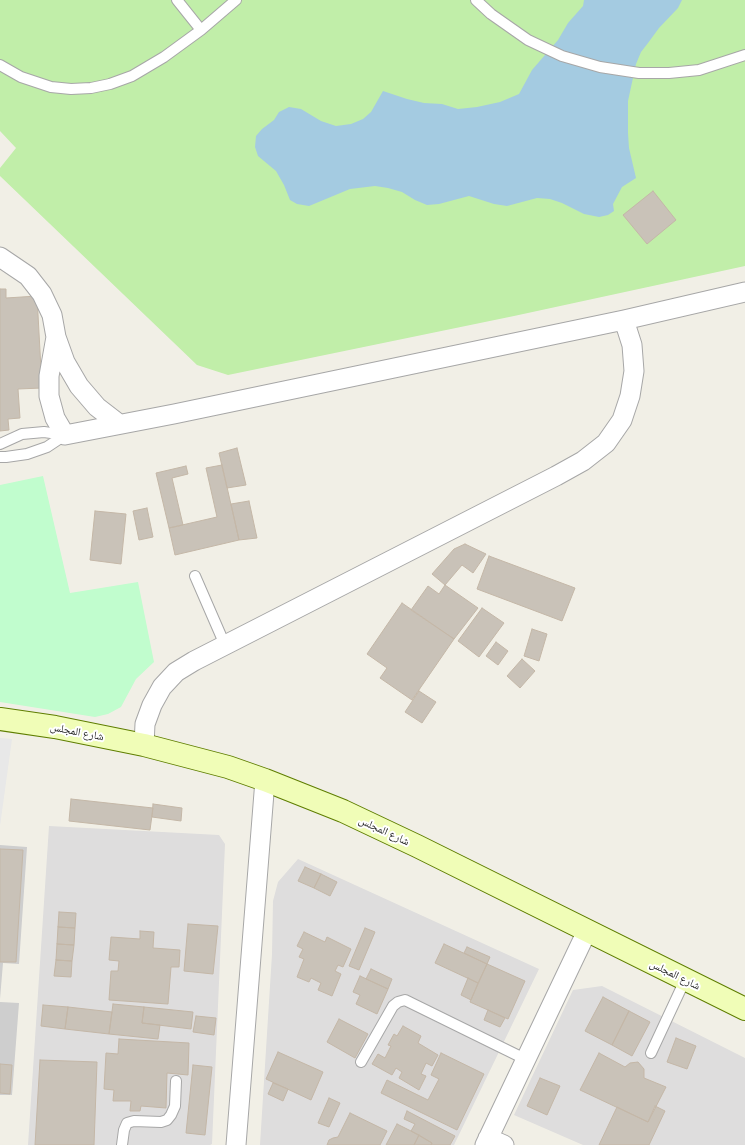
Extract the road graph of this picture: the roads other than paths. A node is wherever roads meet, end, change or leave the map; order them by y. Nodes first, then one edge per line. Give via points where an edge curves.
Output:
1 (177, 0) edge
2 (236, 0) edge
3 (476, 0) edge
4 (201, 30) junction
5 (745, 55) edge
6 (0, 65) edge
7 (0, 257) edge
8 (745, 292) edge
9 (624, 320) junction
10 (56, 337) junction
11 (119, 424) junction
12 (65, 435) junction
13 (0, 444) edge
14 (0, 457) edge
15 (195, 576) dead end
16 (225, 645) junction
17 (0, 719) edge
18 (144, 745) junction
19 (265, 780) junction
20 (587, 931) junction
21 (685, 980) junction
22 (745, 1009) edge
23 (651, 1053) dead end
24 (525, 1059) junction
25 (361, 1062) dead end
26 (176, 1081) dead end
27 (492, 1142) edge
28 (122, 1145) edge
29 (236, 1145) edge

1 - 4 lane
2 - 4 lane
3 - 5 lane via 528,40 562,56 600,67 639,73 669,73 699,70
4 - 6 lane via 132,76 91,88 51,87 20,76
7 - 10 street via 28,276 42,294 52,315
8 - 9 street
9 - 11 street
9 - 16 street via 632,345 633,377 622,420 606,443 583,461 556,476
10 - 11 street via 65,362 79,386 97,407
10 - 12 street via 49,376 49,396 54,418
11 - 12 street
12 - 13 lane via 44,432 22,434
12 - 14 lane via 47,447 27,454
15 - 16 lane
16 - 18 street via 176,672 162,687 145,724
17 - 18 street, شارع المجلس
18 - 19 street, شارع المجلس via 228,767
19 - 20 street, شارع المجلس via 384,830
19 - 29 street
20 - 21 street, شارع المجلس
20 - 24 street
21 - 22 street, شارع المجلس
21 - 23 lane
24 - 25 lane via 405,1000 393,1006
24 - 27 street
26 - 28 lane via 175,1106 167,1120 127,1123

